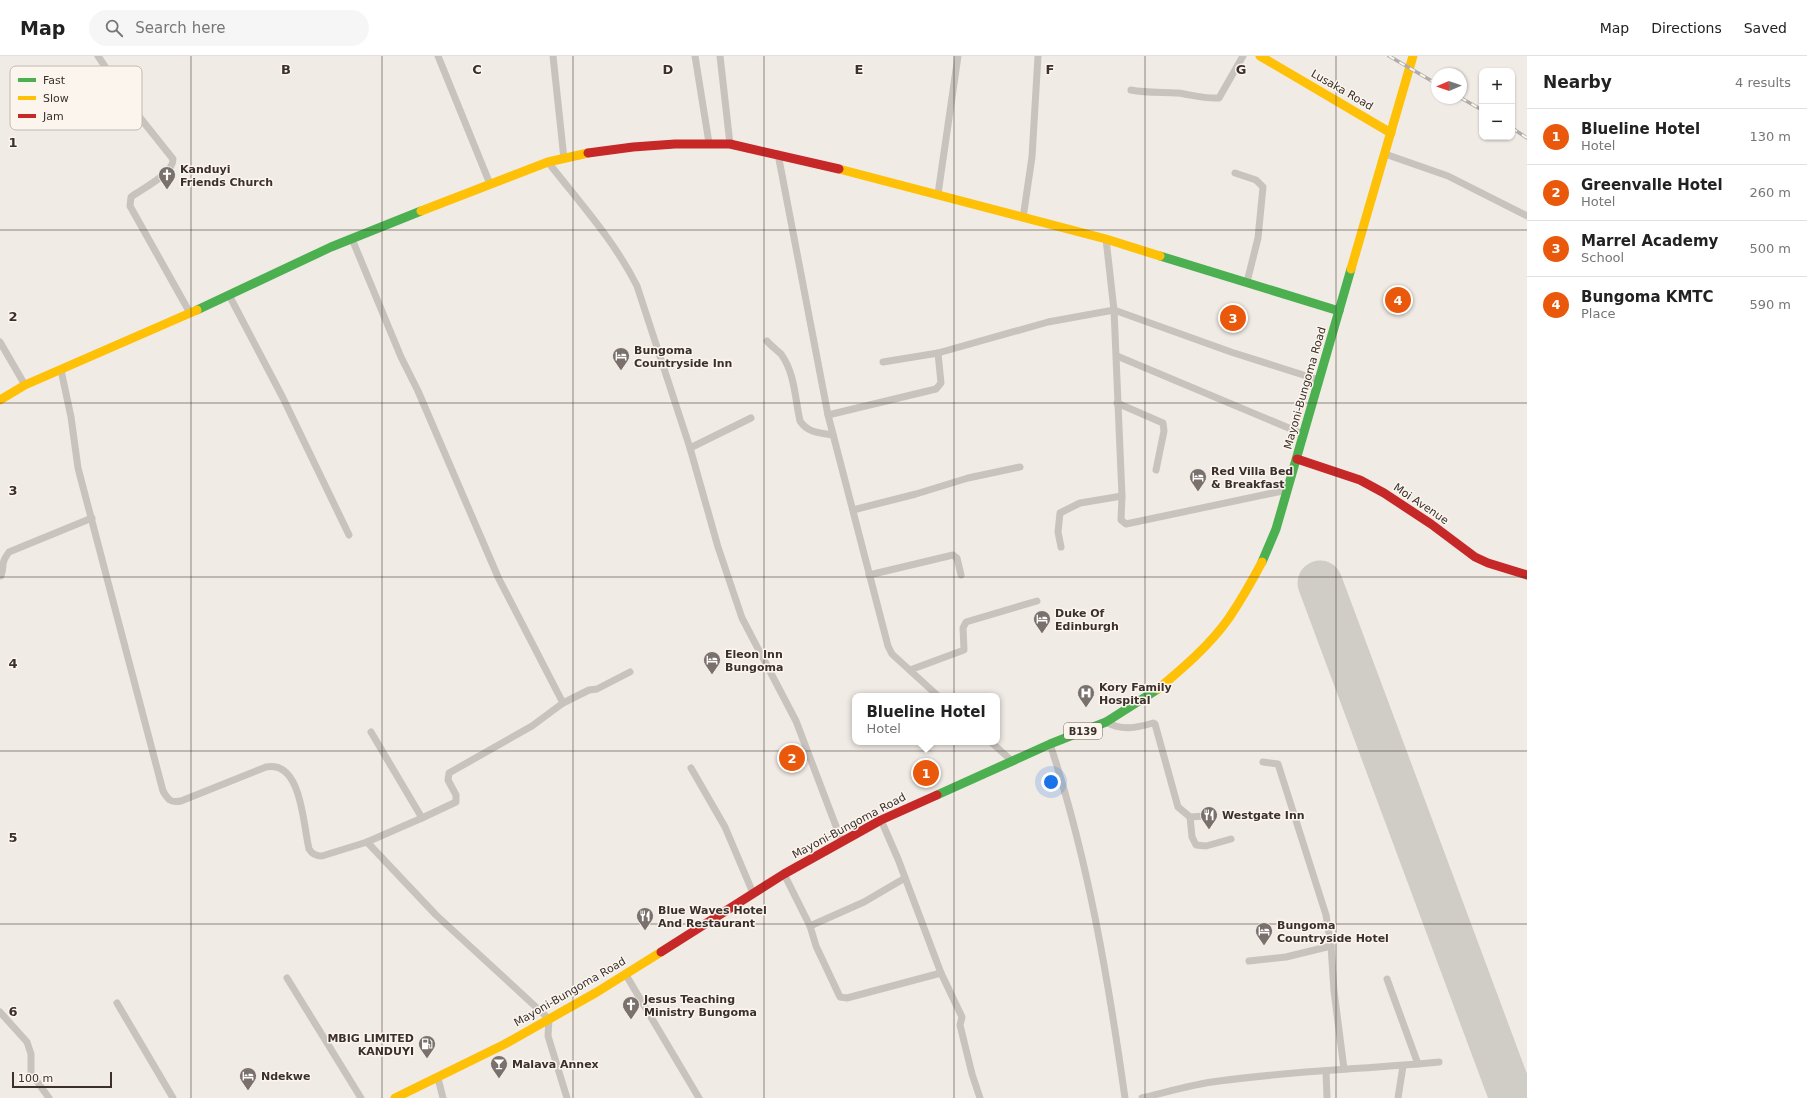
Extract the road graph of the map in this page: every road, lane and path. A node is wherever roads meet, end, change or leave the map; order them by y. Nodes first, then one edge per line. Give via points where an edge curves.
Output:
1 (98, 56) edge
2 (438, 56) edge
3 (553, 56) edge
4 (695, 56) edge
5 (720, 56) edge
6 (958, 56) edge
7 (1038, 56) edge
8 (1243, 56) edge
9 (1260, 56) edge
10 (1413, 56) edge
11 (105, 66) edge
12 (1131, 90) dead end
13 (142, 120) edge
14 (1391, 133) junction
15 (708, 143) junction
16 (730, 144) junction
17 (778, 154) junction
18 (1385, 154) junction
19 (564, 159) junction
20 (548, 162) junction
21 (1235, 173) dead end
22 (490, 184) junction
23 (938, 194) junction
24 (1527, 216) edge
25 (1023, 218) junction
26 (352, 239) junction
27 (1106, 239) junction
28 (1248, 282) junction
29 (229, 295) junction
30 (1114, 310) junction
31 (1339, 311) junction
32 (190, 313) junction
33 (767, 341) dead end
34 (0, 342) edge
35 (938, 353) junction
36 (1117, 356) junction
37 (883, 362) dead end
38 (61, 370) junction
39 (1319, 380) junction
40 (26, 385) junction
41 (0, 400) edge
42 (1117, 403) junction
43 (828, 415) junction
44 (751, 418) dead end
45 (1303, 434) junction
46 (833, 435) junction
47 (690, 448) junction
48 (1297, 459) junction
49 (1020, 467) dead end
50 (1156, 470) dead end
51 (1287, 490) junction
52 (1122, 496) junction
53 (852, 510) junction
54 (92, 518) junction
55 (349, 535) dead end
56 (1062, 547) dead end
57 (869, 575) junction
58 (962, 575) dead end
59 (1527, 575) edge
60 (1, 576) dead end
61 (1037, 601) dead end
62 (910, 670) junction
63 (630, 672) dead end
64 (935, 693) edge
65 (563, 703) junction
66 (1106, 722) junction
67 (371, 732) dead end
68 (1050, 744) junction
69 (993, 745) edge
70 (1012, 761) junction
71 (1264, 762) dead end
72 (691, 768) dead end
73 (1205, 816) dead end
74 (1190, 817) junction
75 (422, 818) junction
76 (881, 820) junction
77 (1231, 839) dead end
78 (367, 842) junction
79 (842, 842) junction
80 (784, 874) junction
81 (905, 878) junction
82 (753, 893) junction
83 (810, 926) junction
84 (1331, 946) junction
85 (1249, 961) dead end
86 (941, 973) junction
87 (626, 975) junction
88 (287, 978) dead end
89 (1387, 979) dead end
90 (117, 1003) dead end
91 (0, 1012) edge
92 (549, 1019) junction
93 (1439, 1062) dead end
94 (1418, 1064) junction
95 (1403, 1066) junction
96 (1344, 1069) junction
97 (1326, 1071) junction
98 (438, 1078) junction
99 (49, 1098) edge
100 (173, 1098) edge
101 (361, 1098) edge
102 (395, 1098) edge
103 (443, 1098) edge
104 (567, 1098) edge
105 (699, 1098) edge
106 (980, 1098) edge
107 (1126, 1098) edge
108 (1142, 1098) edge
109 (1327, 1098) edge
110 (1398, 1098) edge

1 - 11 street
2 - 22 street
3 - 19 street
4 - 15 street
5 - 16 street
6 - 23 street
7 - 25 street via 1032,157
8 - 12 street via 1219,98
9 - 14 street, Lusaka Road
10 - 14 street, Mayoni-Bungoma Road / B139
13 - 32 street via 173,159 170,168 131,197 130,206
14 - 18 street, Mayoni-Bungoma Road / B139
15 - 16 street
15 - 19 street via 633,147
16 - 17 street
17 - 23 street
17 - 43 street
18 - 24 street via 1448,176
18 - 31 street, Mayoni-Bungoma Road / B139
19 - 20 street
20 - 22 street
20 - 47 street via 611,242 637,286
21 - 28 street via 1256,180 1263,187 1258,238
22 - 26 street
23 - 25 street
25 - 27 street
26 - 29 street
26 - 65 street via 498,577
27 - 28 street
27 - 30 street
28 - 31 street
29 - 32 street
29 - 55 street via 283,398
30 - 35 street via 1048,322
30 - 36 street
30 - 39 street
31 - 39 street, Mayoni-Bungoma Road / B139
32 - 38 street
33 - 46 street via 781,354 792,377 803,426 815,432
34 - 40 street
35 - 37 street
35 - 43 street via 941,383 936,389
36 - 42 street
36 - 45 street
38 - 40 street
38 - 54 street via 78,468
39 - 45 street, Mayoni-Bungoma Road / B139
40 - 41 street
42 - 50 street via 1163,423 1164,431
42 - 52 street
43 - 46 street
44 - 47 street
45 - 48 street, Mayoni-Bungoma Road / B139
46 - 53 street
47 - 79 street via 718,547 742,618 796,721
48 - 51 street, Mayoni-Bungoma Road / B139
48 - 59 street, Moi Avenue via 1360,480 1406,507 1475,557 1494,566
49 - 53 street via 968,478
51 - 52 street via 1126,524 1121,520
51 - 66 street, Mayoni-Bungoma Road / B139 via 1276,529 1262,563 1229,618 1181,670 1153,693
52 - 56 street via 1080,503 1060,513 1058,532
53 - 57 street
54 - 60 street via 8,552 2,561
54 - 78 street via 167,799 173,803 181,802 274,766 284,770 296,787 311,853 322,856
57 - 58 street via 953,556 957,558
57 - 62 street via 888,646 892,654
61 - 62 street via 966,622 963,628 964,650
62 - 64 street
63 - 65 street via 597,690 589,690
65 - 75 street via 532,726 449,773 448,780 456,795 456,802
66 - 68 street, Mayoni-Bungoma Road / B139
66 - 74 street via 1124,729 1153,722 1155,724 1178,807
67 - 75 street
68 - 70 street, Mayoni-Bungoma Road / B139
68 - 107 street via 1080,844 1108,979
69 - 70 street
70 - 76 street, Mayoni-Bungoma Road / B139
71 - 84 street via 1278,764 1326,915
72 - 82 street via 726,827
73 - 74 street
74 - 77 street via 1192,837 1196,845 1206,846
75 - 78 street
76 - 79 street, Mayoni-Bungoma Road / B139
76 - 81 street
78 - 92 street via 436,915
79 - 80 street, Mayoni-Bungoma Road / B139
80 - 82 street, Mayoni-Bungoma Road / B139
80 - 83 street
81 - 83 street via 864,902
81 - 86 street
82 - 87 street, Mayoni-Bungoma Road / B139
83 - 86 street via 816,946 838,994 843,999
84 - 85 street via 1286,957
84 - 96 street
86 - 106 street via 962,1017 960,1025
87 - 92 street, Mayoni-Bungoma Road / B139
87 - 105 street
88 - 101 street
89 - 94 street
90 - 100 street
91 - 99 street via 27,1042 31,1054 31,1073
92 - 98 street, Mayoni-Bungoma Road / B139
92 - 104 street via 548,1036
93 - 94 street
94 - 95 street
95 - 96 street
95 - 110 street
96 - 97 street
97 - 108 street via 1218,1081
97 - 109 street
98 - 102 street, Mayoni-Bungoma Road / B139
98 - 103 street

